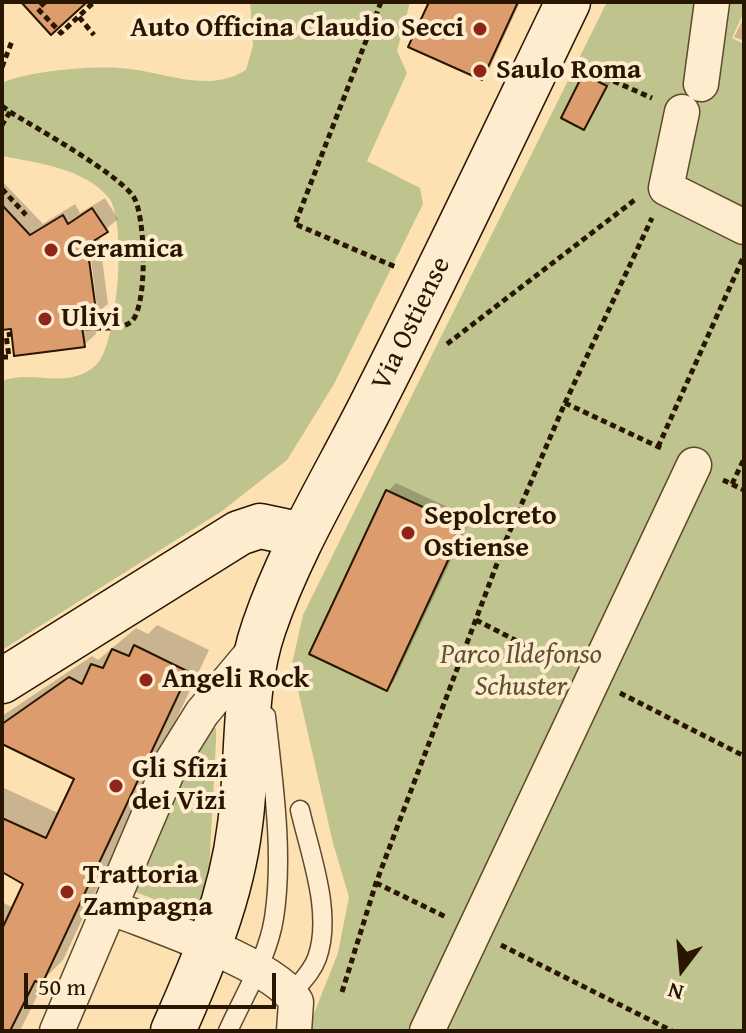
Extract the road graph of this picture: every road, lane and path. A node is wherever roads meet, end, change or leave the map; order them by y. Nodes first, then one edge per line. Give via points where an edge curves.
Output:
1 (45, 2) edge
2 (94, 2) edge
3 (381, 2) edge
4 (568, 2) edge
5 (712, 2) edge
6 (79, 17) junction
7 (94, 35) dead end
8 (12, 41) dead end
9 (546, 48) junction
10 (2, 67) edge
11 (691, 98) junction
12 (2, 106) edge
13 (10, 112) junction
14 (2, 125) edge
15 (2, 189) edge
16 (662, 197) junction
17 (26, 215) dead end
18 (744, 227) edge
19 (744, 256) edge
20 (402, 270) dead end
21 (82, 328) dead end
22 (12, 334) dead end
23 (442, 348) dead end
24 (2, 357) edge
25 (565, 403) junction
26 (658, 447) junction
27 (744, 459) edge
28 (694, 465) junction
29 (732, 484) junction
30 (744, 490) edge
31 (303, 535) junction
32 (258, 646) junction
33 (2, 681) edge
34 (300, 810) dead end
35 (376, 883) junction
36 (110, 907) junction
37 (474, 932) junction
38 (210, 947) junction
39 (257, 969) junction
40 (342, 992) dead end
41 (292, 993) junction
42 (57, 1031) edge
43 (173, 1031) edge
44 (228, 1031) edge
45 (294, 1031) edge
46 (427, 1031) edge
47 (672, 1031) edge

1 - 6 path via 38,9 61,33
2 - 6 path
3 - 20 path via 295,224
4 - 9 main road, Via Ostiense
5 - 11 street
6 - 7 path
8 - 10 path
9 - 11 path
9 - 31 main road, Via Ostiense
11 - 16 street
12 - 13 path
13 - 14 path
13 - 21 path via 113,179 133,196 142,218 141,304 132,321
15 - 17 path
16 - 18 street
16 - 23 path via 640,196
16 - 25 path
19 - 26 path
22 - 24 path via 6,335 9,357
25 - 26 path
25 - 35 path via 506,540
26 - 28 path
27 - 29 path
28 - 29 path
28 - 37 street
29 - 30 path
31 - 32 main road, Via Ostiense
31 - 33 main road via 260,526 247,530
32 - 36 street, Via Ostiense via 185,738
32 - 38 main road, Via Ostiense via 237,849
32 - 39 lane, Via Ostiense via 274,792 276,870 274,920
34 - 41 lane via 316,878 321,943 311,971
35 - 37 path
35 - 40 path
36 - 38 street
36 - 42 street, Via Ostiense
37 - 46 street
37 - 47 path
38 - 39 street
38 - 43 main road, Via Ostiense
39 - 41 street
39 - 44 lane, Via Ostiense
41 - 45 street via 297,1008

